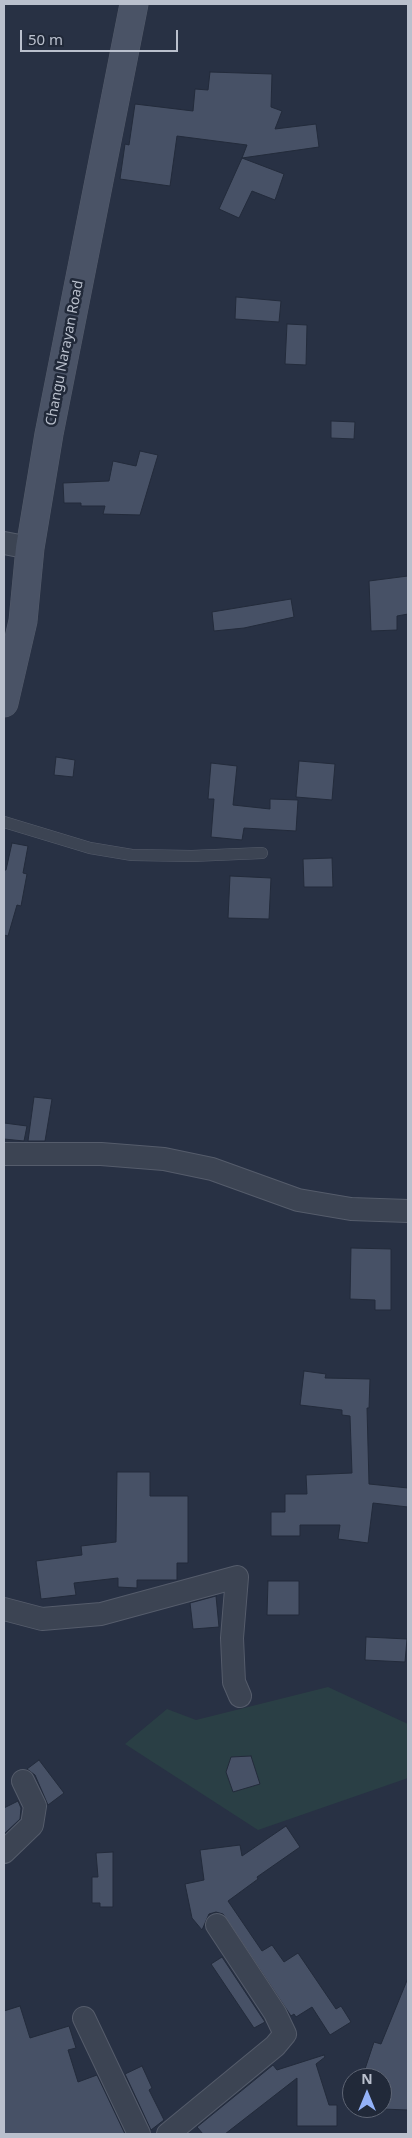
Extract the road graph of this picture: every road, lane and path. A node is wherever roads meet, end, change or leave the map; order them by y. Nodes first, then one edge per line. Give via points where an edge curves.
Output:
1 (134, 4) edge
2 (17, 545) edge
3 (4, 703) edge
4 (4, 822) edge
5 (262, 853) dead end
6 (4, 1154) edge
7 (408, 1211) edge
8 (4, 1609) edge
9 (240, 1696) dead end
10 (23, 1781) dead end
11 (4, 1852) edge
12 (218, 1925) dead end
13 (84, 2018) dead end
14 (139, 2134) edge
15 (168, 2134) edge

1 - 2 main road, Changu Narayan Road via 49,434
2 - 3 main road, Changu Narayan Road via 23,622
4 - 5 lane via 90,848 132,855
6 - 7 street via 101,1154 164,1159 212,1169 298,1200 351,1209
8 - 9 street via 42,1618 101,1614 237,1577 232,1638 234,1682
10 - 11 street via 35,1806 32,1825
12 - 15 street via 286,2034
13 - 14 street

